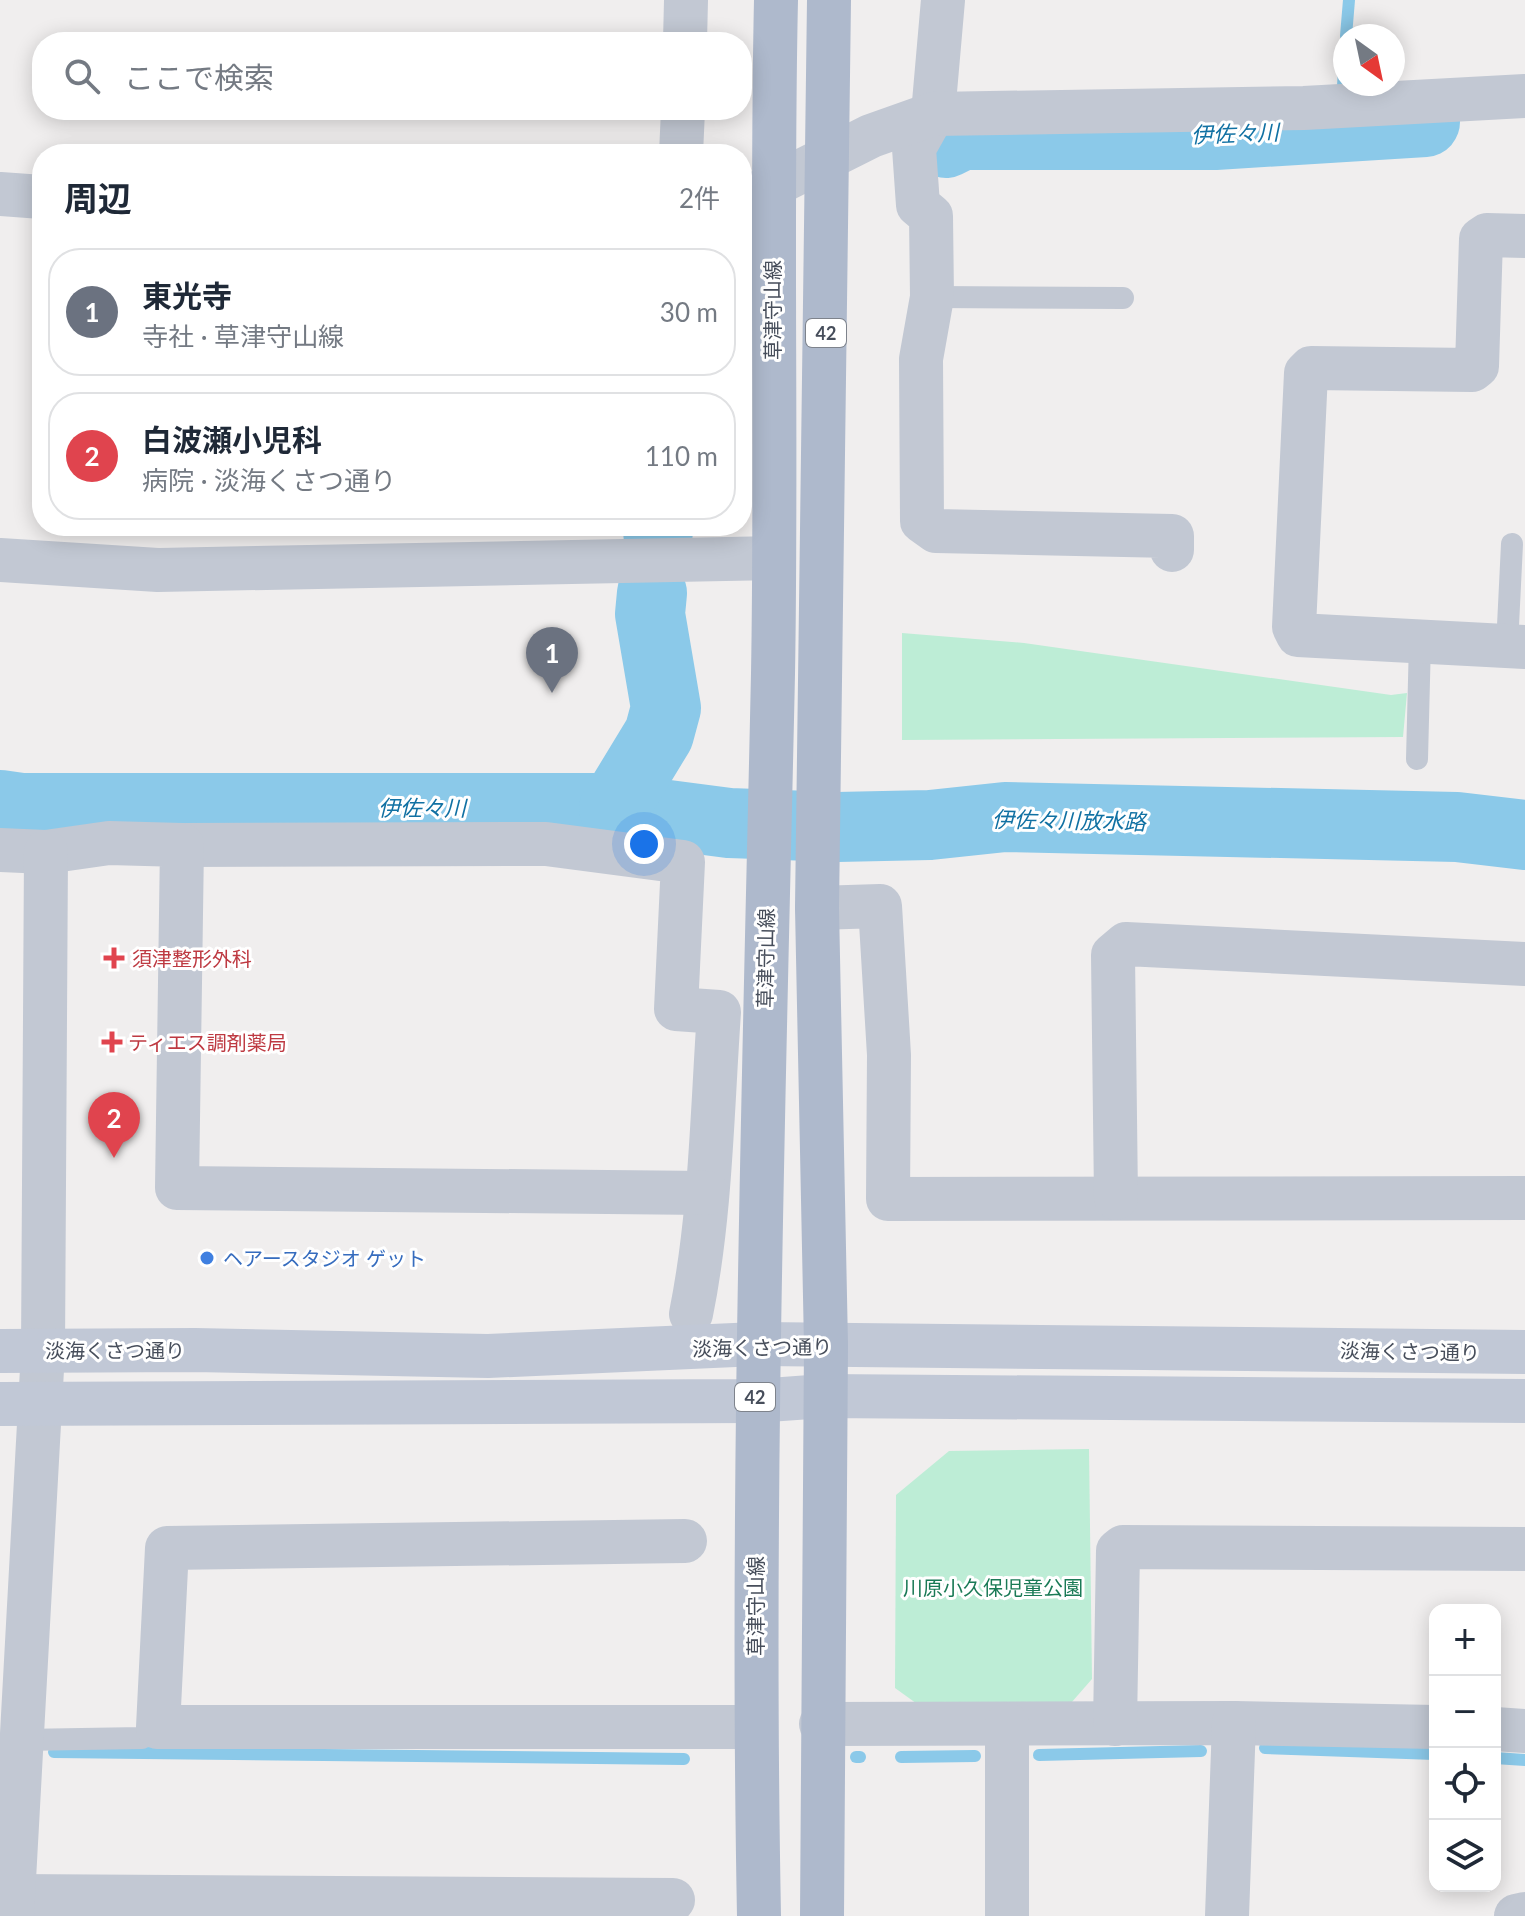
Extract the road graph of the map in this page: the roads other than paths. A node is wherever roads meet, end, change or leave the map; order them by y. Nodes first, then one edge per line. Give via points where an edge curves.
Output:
1 (686, 0) edge
2 (776, 0) edge
3 (829, 0) edge
4 (943, 0) edge
5 (685, 32) edge
6 (1525, 96) edge
7 (933, 114) junction
8 (683, 120) edge
9 (681, 144) edge
10 (830, 157) junction
11 (757, 193) edge
12 (0, 194) edge
13 (32, 196) edge
14 (1525, 236) edge
15 (932, 297) junction
16 (1123, 298) dead end
17 (1512, 544) dead end
18 (1172, 550) dead end
19 (773, 558) junction
20 (0, 560) edge
21 (1420, 641) junction
22 (1516, 647) edge
23 (1417, 759) dead end
24 (182, 845) junction
25 (0, 850) edge
26 (46, 852) junction
27 (817, 894) junction
28 (1525, 964) edge
29 (707, 1193) junction
30 (1116, 1198) junction
31 (1525, 1198) edge
32 (691, 1314) dead end
33 (757, 1344) junction
34 (826, 1345) junction
35 (0, 1351) edge
36 (43, 1351) junction
37 (1525, 1352) edge
38 (824, 1396) junction
39 (755, 1401) junction
40 (1525, 1401) edge
41 (19, 1404) edge
42 (685, 1541) dead end
43 (1525, 1549) edge
44 (14, 1628) edge
45 (1234, 1723) junction
46 (821, 1724) junction
47 (1007, 1724) junction
48 (1115, 1724) junction
49 (158, 1727) junction
50 (755, 1727) junction
51 (1429, 1727) edge
52 (1501, 1729) edge
53 (1525, 1731) edge
54 (21, 1740) junction
55 (673, 1900) dead end
56 (12, 1906) edge
57 (1525, 1914) edge
58 (759, 1916) edge
59 (822, 1916) edge
60 (1007, 1916) edge
61 (1227, 1916) edge
62 (1516, 1916) edge

1 - 5 street
2 - 11 main road, 草津守山線 / 42
3 - 10 main road, 42
4 - 7 street
6 - 7 street via 1304,108
7 - 10 street
7 - 15 street via 914,148 918,205 931,216
8 - 9 street
10 - 11 street
10 - 27 main road, 42
11 - 19 main road, 草津守山線 / 42
12 - 13 street
14 - 21 street via 1481,239 1477,366 1472,370 1311,368 1306,373 1294,627 1298,635
15 - 16 lane
15 - 18 street via 921,359 922,521 936,531 1172,536
17 - 22 lane
19 - 20 street via 158,570
19 - 33 main road, 草津守山線 / 42
21 - 22 street
21 - 23 lane
24 - 26 street via 109,843
24 - 29 street via 177,1188
24 - 29 street via 546,844 683,862 676,1009 719,1012
25 - 26 street
26 - 36 street
27 - 30 street via 880,906 889,1055 888,1199
27 - 34 main road, 42
28 - 30 street via 1126,944 1113,955
29 - 32 street
30 - 31 street
33 - 34 street, 淡海くさつ通り
33 - 36 street, 淡海くさつ通り via 488,1356
33 - 39 main road, 草津守山線 / 42
34 - 37 street, 淡海くさつ通り
34 - 38 main road, 42
35 - 36 street, 淡海くさつ通り
36 - 41 street
38 - 39 street
38 - 40 street
38 - 46 main road, 42
39 - 41 street
39 - 50 main road, 草津守山線 / 42
41 - 44 street
42 - 49 street via 167,1548
43 - 48 street via 1123,1547 1118,1551
44 - 54 street
45 - 48 street
45 - 51 street
45 - 61 street
46 - 47 street
46 - 59 main road, 42
47 - 48 street
47 - 60 street
49 - 50 street
49 - 54 lane via 142,1738
50 - 58 main road, 草津守山線 / 42
52 - 53 street
54 - 56 street
55 - 56 street
57 - 62 street

